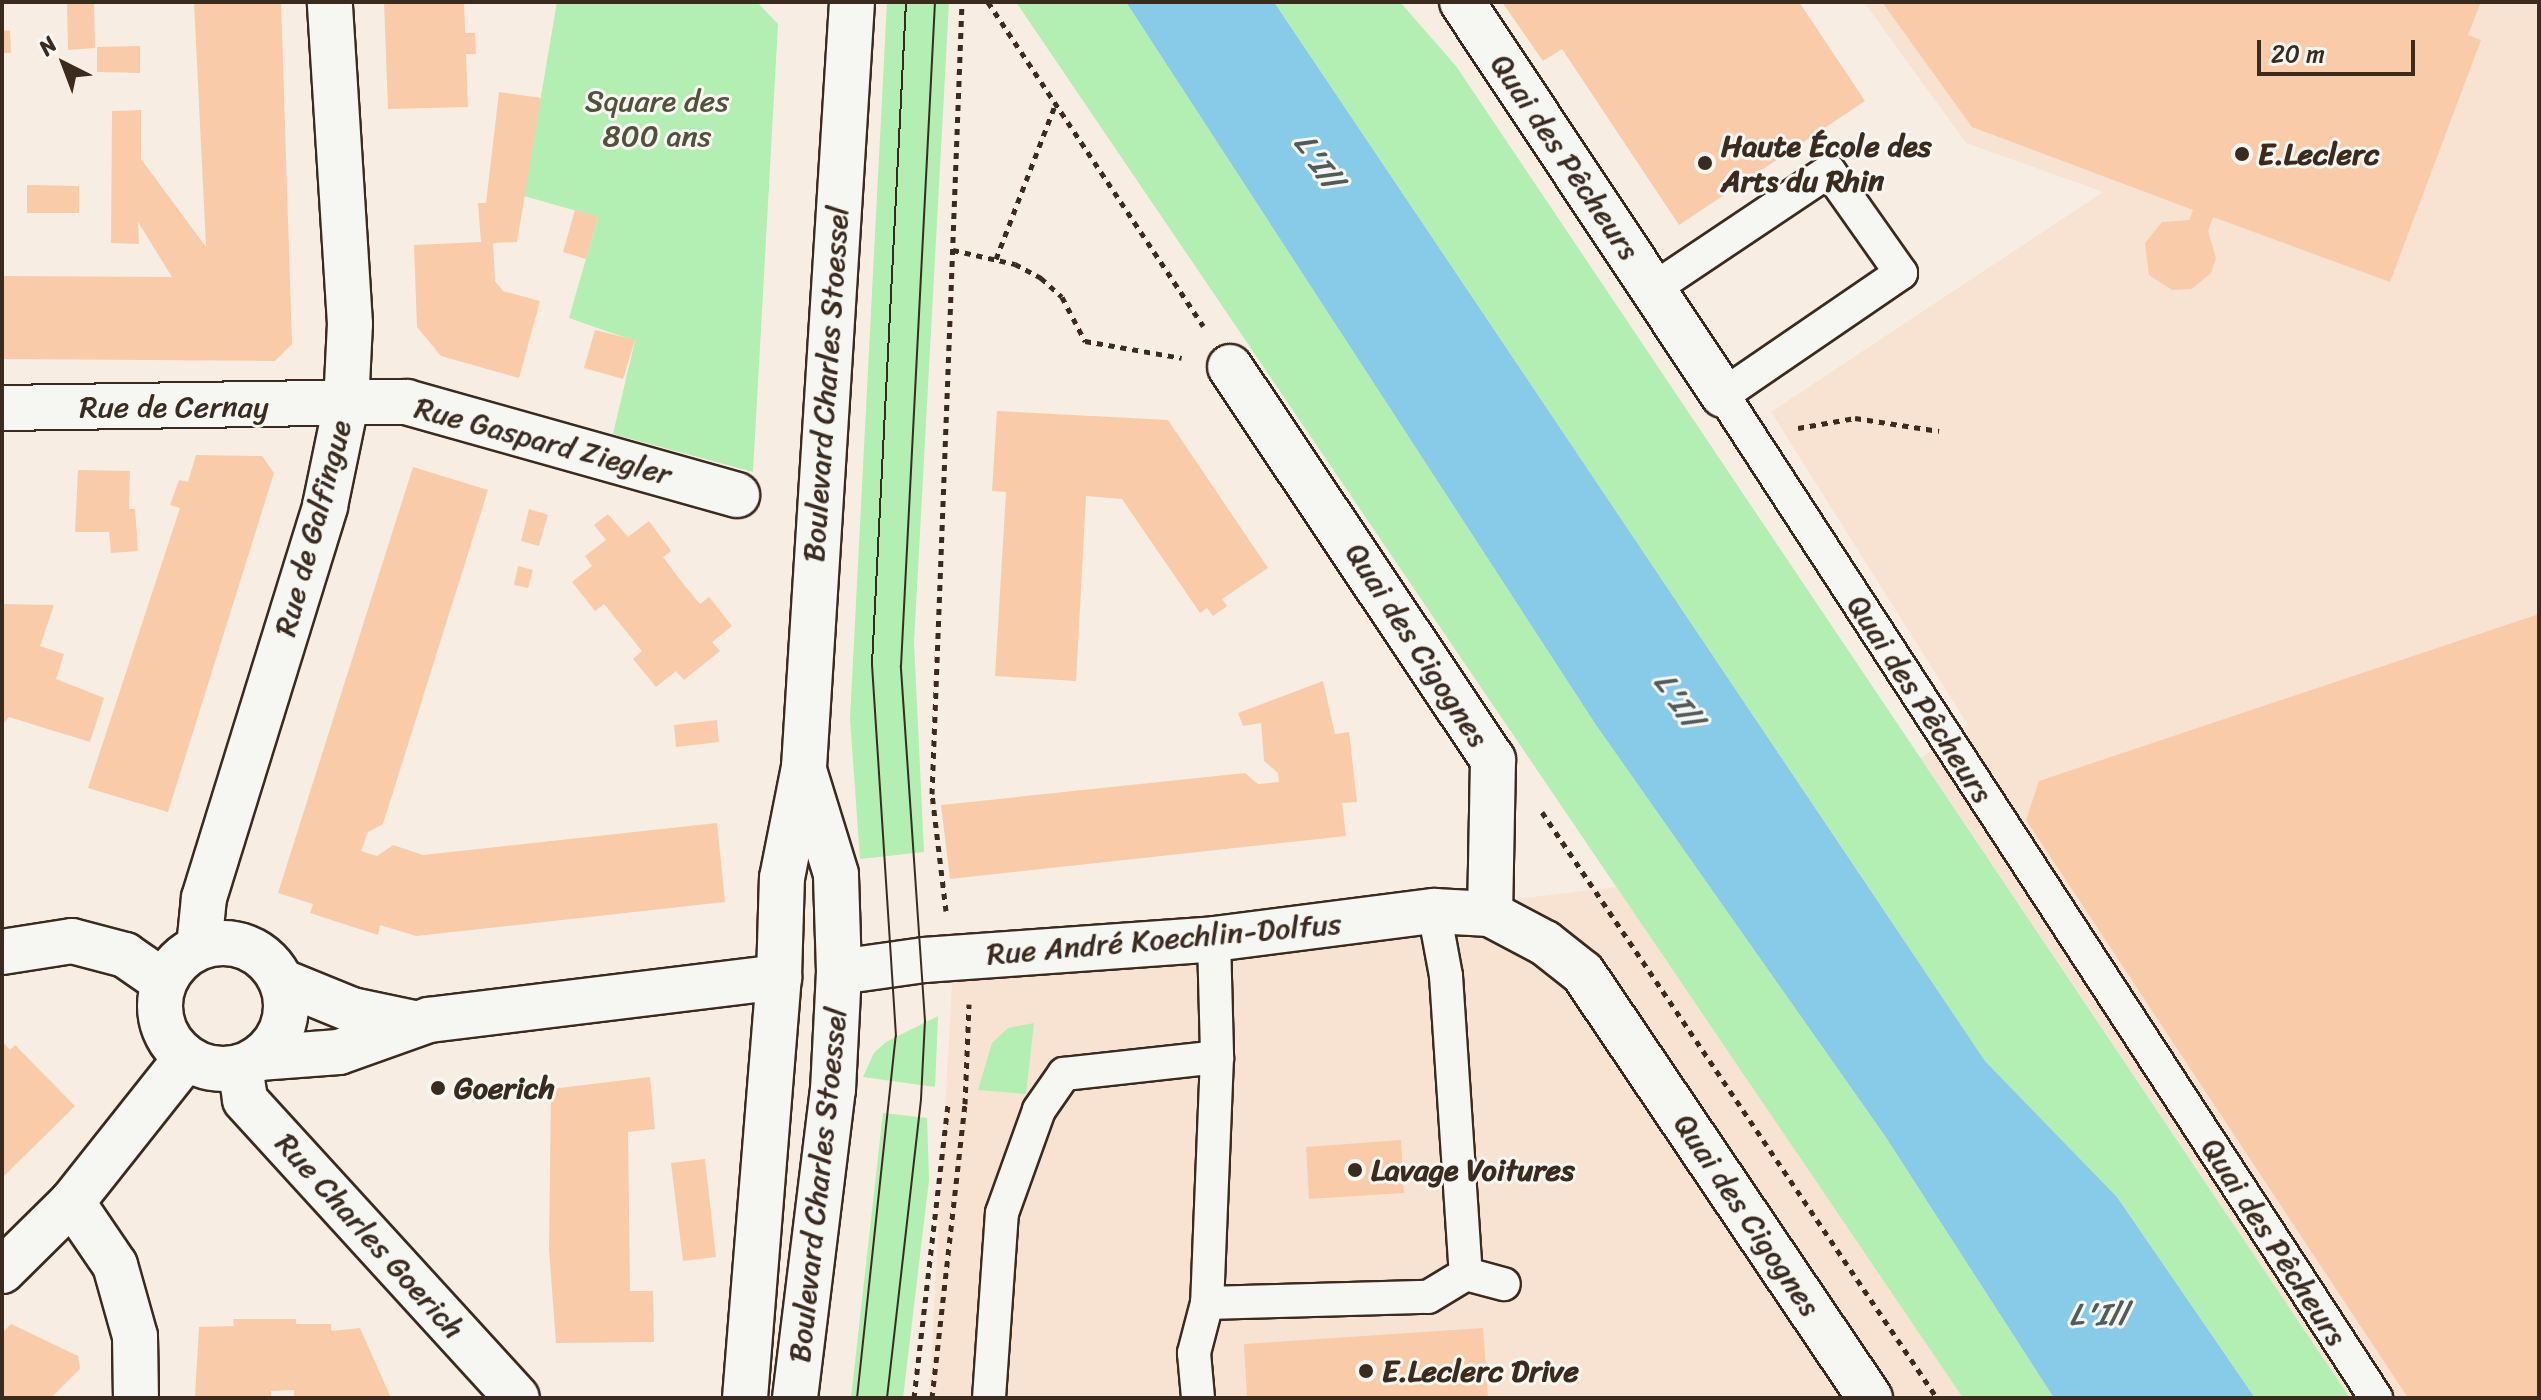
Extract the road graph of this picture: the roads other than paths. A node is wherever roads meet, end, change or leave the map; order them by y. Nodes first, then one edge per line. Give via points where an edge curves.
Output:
1 (330, 2) edge
2 (852, 2) edge
3 (1462, 2) edge
4 (1653, 289) junction
5 (1230, 367) road end
6 (1723, 395) junction
7 (346, 405) junction
8 (2, 408) edge
9 (737, 495) dead end
10 (804, 767) junction
11 (1434, 911) junction
12 (1490, 914) junction
13 (1214, 939) junction
14 (199, 947) junction
15 (2, 952) edge
16 (839, 972) junction
17 (779, 977) junction
18 (281, 981) junction
19 (164, 982) junction
20 (413, 1023) junction
21 (1217, 1057) junction
22 (186, 1058) junction
23 (250, 1062) junction
24 (72, 1202) junction
25 (2, 1271) edge
26 (1466, 1274) junction
27 (1504, 1284) dead end
28 (1207, 1303) junction
29 (136, 1398) edge
30 (517, 1398) edge
31 (745, 1398) edge
32 (795, 1398) edge
33 (989, 1398) edge
34 (1198, 1398) edge
35 (1870, 1398) edge
36 (2376, 1398) edge

1 - 7 street, Rue de Galfingue via 350,324
2 - 10 street, Boulevard Charles Stoessel
3 - 4 street, Quai des Pêcheurs
4 - 6 street, Quai des Pêcheurs
4 - 6 lane via 1829,171 1901,273
5 - 12 street, Quai des Cigognes via 1493,760
6 - 36 lane, Quai des Pêcheurs
7 - 8 street, Rue de Cernay
7 - 9 street, Rue Gaspard Ziegler via 406,402 439,407
7 - 14 street, Rue de Galfingue via 325,506 204,898
10 - 16 street, Boulevard Charles Stoessel via 836,874
10 - 17 street, Boulevard Charles Stoessel via 782,878
11 - 12 street, Rue André Koechlin-Dolfus
11 - 13 street, Rue André Koechlin-Dolfus
11 - 26 lane via 1446,976
12 - 35 street, Quai des Cigognes via 1545,943 1583,973
13 - 16 street, Rue André Koechlin-Dolfus via 968,956
13 - 21 lane
14 - 18 street via 233,943 248,948 273,967
14 - 19 street via 184,955
15 - 19 street via 72,941 125,955
16 - 17 street, Boulevard Charles Stoessel
16 - 32 street, Boulevard Charles Stoessel via 833,1090
17 - 20 street
17 - 31 street, Boulevard Charles Stoessel
18 - 20 street via 352,1010
18 - 23 street via 283,1024
19 - 22 street via 159,1009 167,1037
20 - 23 street via 339,1052
21 - 28 lane
21 - 33 lane via 1064,1074 1039,1110 1002,1213
22 - 23 street via 212,1069
22 - 24 street
23 - 30 street, Rue Charles Goerich via 245,1100
24 - 25 street
24 - 29 street via 115,1265 135,1336
26 - 27 lane
26 - 28 lane via 1428,1297
28 - 34 lane via 1194,1353

